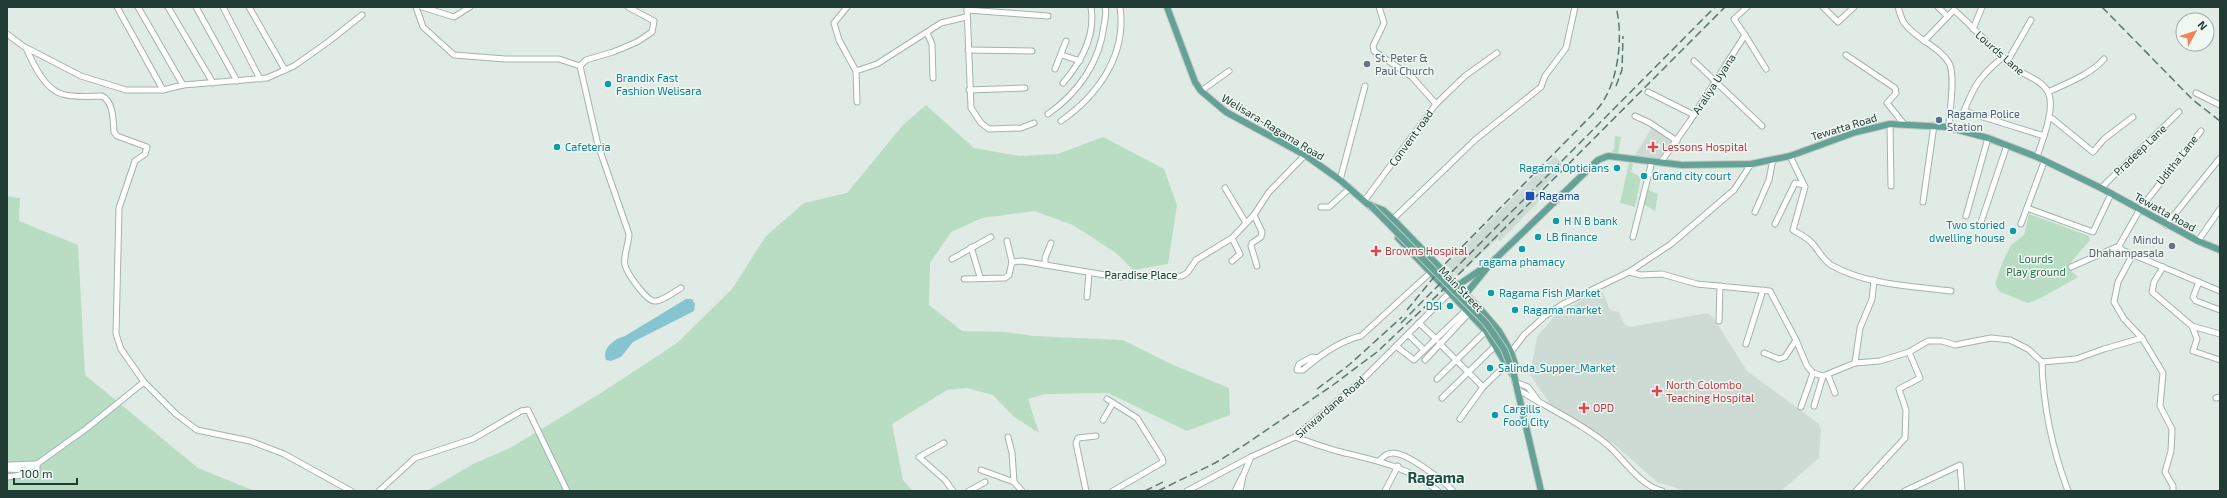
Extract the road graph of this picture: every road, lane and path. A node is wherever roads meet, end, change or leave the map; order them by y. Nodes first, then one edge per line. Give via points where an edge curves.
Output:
1 (117, 7) edge
2 (138, 7) edge
3 (168, 7) edge
4 (196, 7) edge
5 (223, 7) edge
6 (248, 7) edge
7 (416, 7) edge
8 (422, 7) edge
9 (470, 7) edge
10 (628, 7) edge
11 (847, 7) edge
12 (1091, 7) edge
13 (1105, 7) edge
14 (1120, 7) edge
15 (1167, 7) edge
16 (1379, 7) edge
17 (1574, 7) edge
18 (1747, 7) edge
19 (1823, 7) edge
20 (1854, 7) edge
21 (1898, 7) edge
22 (1938, 7) edge
23 (1982, 7) edge
24 (967, 8) edge
25 (362, 15) dead end
26 (1048, 16) dead end
27 (1947, 16) junction
28 (966, 17) junction
29 (2031, 20) dead end
30 (1973, 29) junction
31 (927, 33) junction
32 (7, 34) edge
33 (1745, 35) junction
34 (1066, 41) dead end
35 (1924, 41) junction
36 (26, 48) junction
37 (968, 50) junction
38 (1032, 51) dead end
39 (1497, 53) dead end
40 (1062, 55) junction
41 (1846, 55) dead end
42 (2104, 59) dead end
43 (2005, 60) junction
44 (1080, 61) junction
45 (1694, 61) dead end
46 (580, 66) junction
47 (1055, 69) dead end
48 (1766, 69) dead end
49 (284, 70) junction
50 (856, 71) junction
51 (1229, 71) dead end
52 (933, 78) dead end
53 (260, 79) junction
54 (237, 81) junction
55 (1715, 82) junction
56 (213, 83) junction
57 (1063, 83) dead end
58 (183, 85) junction
59 (1365, 86) dead end
60 (1025, 88) dead end
61 (163, 90) junction
62 (969, 90) junction
63 (1201, 91) junction
64 (1648, 92) dead end
65 (2048, 92) junction
66 (2196, 93) dead end
67 (857, 102) dead end
68 (1436, 104) junction
69 (2220, 105) edge
70 (2179, 112) dead end
71 (1048, 114) dead end
72 (1694, 115) junction
73 (1635, 116) dead end
74 (2049, 116) junction
75 (2133, 117) dead end
76 (1060, 121) dead end
77 (1034, 123) dead end
78 (1890, 124) junction
79 (1904, 124) junction
80 (1934, 125) junction
81 (1762, 126) dead end
82 (1949, 128) junction
83 (2201, 131) dead end
84 (2044, 136) junction
85 (1988, 138) junction
86 (1677, 141) junction
87 (2007, 145) junction
88 (1305, 155) junction
89 (1790, 156) junction
90 (2037, 157) junction
91 (2220, 158) edge
92 (1773, 159) junction
93 (1652, 161) junction
94 (1661, 162) junction
95 (2044, 162) junction
96 (1751, 164) junction
97 (1340, 180) junction
98 (1804, 185) junction
99 (1891, 186) dead end
100 (1225, 188) dead end
101 (1350, 188) junction
102 (2100, 188) junction
103 (2111, 194) junction
104 (1923, 202) dead end
105 (1368, 203) junction
106 (1321, 207) dead end
107 (2027, 208) junction
108 (2140, 209) junction
109 (2220, 209) edge
110 (1755, 212) dead end
111 (1254, 215) junction
112 (1966, 216) dead end
113 (1393, 219) junction
114 (1246, 223) junction
115 (1775, 224) dead end
116 (2021, 224) dead end
117 (1980, 225) dead end
118 (2166, 225) junction
119 (991, 237) dead end
120 (1633, 237) dead end
121 (1232, 238) junction
122 (1007, 241) dead end
123 (2198, 242) junction
124 (1051, 243) dead end
125 (2119, 246) junction
126 (971, 247) junction
127 (2220, 250) edge
128 (2133, 254) junction
129 (952, 259) dead end
130 (1232, 261) dead end
131 (1012, 262) junction
132 (1491, 263) junction
133 (1045, 265) junction
134 (1257, 266) dead end
135 (2071, 267) dead end
136 (2162, 267) junction
137 (1431, 272) junction
138 (1629, 272) junction
139 (1089, 273) junction
140 (980, 277) junction
141 (964, 279) dead end
142 (1874, 280) junction
143 (2199, 282) junction
144 (1457, 286) junction
145 (1720, 286) junction
146 (681, 288) dead end
147 (1763, 290) junction
148 (1951, 291) dead end
149 (2220, 291) edge
150 (1450, 292) junction
151 (1466, 295) junction
152 (1087, 297) dead end
153 (1460, 302) junction
154 (1468, 310) junction
155 (2220, 310) edge
156 (1719, 321) dead end
157 (1420, 323) junction
158 (2192, 326) junction
159 (1486, 331) junction
160 (1408, 334) junction
161 (2220, 334) edge
162 (2142, 338) junction
163 (1796, 340) junction
164 (1438, 341) junction
165 (1746, 344) dead end
166 (1496, 345) junction
167 (1396, 346) junction
168 (1424, 350) junction
169 (1511, 352) junction
170 (1909, 352) junction
171 (1764, 353) dead end
172 (1317, 358) dead end
173 (1425, 360) dead end
174 (1456, 360) junction
175 (2220, 360) edge
176 (2042, 362) junction
177 (1855, 363) junction
178 (1506, 365) junction
179 (1468, 372) junction
180 (1813, 373) junction
181 (1514, 375) junction
182 (1825, 376) junction
183 (1437, 379) dead end
184 (144, 382) junction
185 (1515, 382) junction
186 (1483, 387) junction
187 (1517, 389) junction
188 (1835, 393) dead end
189 (1442, 398) dead end
190 (1107, 399) dead end
191 (1113, 403) junction
192 (1540, 404) junction
193 (1814, 406) dead end
194 (1801, 407) dead end
195 (1460, 419) dead end
196 (1103, 420) dead end
197 (1096, 436) dead end
198 (1008, 437) dead end
199 (1295, 437) junction
200 (944, 443) dead end
201 (1251, 457) junction
202 (1380, 460) junction
203 (37, 464) junction
204 (1398, 466) junction
205 (8, 467) edge
206 (981, 470) dead end
207 (1243, 476) junction
208 (7, 477) edge
209 (985, 482) dead end
210 (1014, 482) junction
211 (351, 491) edge
212 (379, 491) edge
213 (567, 491) edge
214 (953, 491) edge
215 (969, 491) edge
216 (1022, 491) edge
217 (1086, 491) edge
218 (1113, 491) edge
219 (1187, 491) edge
220 (1235, 491) edge
221 (1240, 491) edge
222 (1385, 491) edge
223 (1438, 491) edge
224 (1453, 491) edge
225 (1541, 491) edge
226 (1662, 491) edge
227 (1856, 491) edge
228 (1905, 491) edge
229 (1962, 491) edge
230 (2068, 491) edge
231 (2173, 491) edge

1 - 61 street
2 - 58 street
3 - 56 street
4 - 54 street
5 - 53 street
6 - 49 street
7 - 46 street via 423,28 454,55 506,60 559,59
8 - 9 street via 454,17
10 - 46 street via 654,22 652,32 637,42 586,60
11 - 50 street via 834,23 839,40
12 - 44 street via 1093,20
13 - 71 street via 1102,40 1089,72 1074,91
14 - 76 street via 1119,33 1114,56 1106,75 1090,97
15 - 63 main road, Welisara-Ragama Road via 1195,82
16 - 68 street, Convent road via 1384,23 1373,46 1374,51 1412,77
17 - 113 street via 1566,48 1545,76 1541,87 1476,139
18 - 33 street via 1734,19
19 - 20 street via 1838,22
21 - 35 street via 1904,24
22 - 27 street
23 - 30 street
24 - 26 street
24 - 28 street
25 - 49 street via 294,66
27 - 30 street, Lourds Lane via 1954,10
27 - 35 street
28 - 31 street via 941,23
28 - 37 street
29 - 43 street
30 - 43 street, Lourds Lane
31 - 50 street via 877,64
31 - 52 street via 932,44
32 - 36 street
33 - 48 street
33 - 55 street, Araliya Uyana
34 - 40 street
35 - 82 street via 1937,49 1950,64 1952,108
36 - 61 street via 81,76 126,90
36 - 184 street via 36,68 54,89 67,95 107,98 117,136 147,147 145,154 135,161 119,208 116,334 121,349
37 - 38 street
37 - 62 street
39 - 68 street via 1465,76
40 - 44 street
40 - 47 street
41 - 79 street via 1895,88 1896,93 1887,103
42 - 65 street via 2098,66
43 - 65 street, Lourds Lane via 2038,81
43 - 84 street via 1980,76 1964,111
44 - 57 street
45 - 55 street
46 - 146 street via 598,145 629,234 625,259 628,271 651,302
49 - 53 street
50 - 67 street
51 - 63 street
53 - 54 street
54 - 56 street
55 - 72 street, Araliya Uyana
55 - 81 street
56 - 58 street
58 - 61 street
59 - 97 street
60 - 62 street
62 - 77 street via 972,108 982,123 989,128 1021,128
63 - 88 main road, Welisara-Ragama Road via 1226,112
64 - 72 street
65 - 74 street
66 - 69 street
68 - 105 street, Convent road
70 - 102 street, Pradeep Lane
72 - 86 street, Araliya Uyana
73 - 86 street
74 - 75 street via 2093,152 2110,134
74 - 84 street
78 - 79 main road, Tewatta Road
78 - 89 main road, Tewatta Road via 1856,132
78 - 99 street
79 - 80 main road, Tewatta Road
80 - 82 main road, Tewatta Road
80 - 104 street
82 - 85 main road, Tewatta Road
83 - 108 street, Uditha Lane
84 - 90 street
85 - 87 main road, Tewatta Road
85 - 112 street
86 - 94 street, Araliya Uyana
87 - 90 main road, Tewatta Road
87 - 117 street
88 - 97 main road, Welisara-Ragama Road
88 - 111 street, Paradise Place via 1269,192
89 - 92 main road, Tewatta Road
89 - 98 street
90 - 95 main road, Tewatta Road
91 - 118 street
92 - 96 main road, Tewatta Road
92 - 110 street via 1769,180
93 - 94 main road, Tewatta Road
93 - 120 street
93 - 132 main road, Tewatta Road via 1608,156 1598,160
94 - 96 main road, Tewatta Road via 1682,165
95 - 102 main road, Tewatta Road
95 - 107 street
96 - 138 street via 1734,190 1671,244
97 - 101 main road, Welisara-Ragama Road
98 - 115 street via 1795,183
98 - 142 street via 1793,230 1810,240 1820,257 1832,265 1854,275
100 - 114 street
101 - 105 main road, Welisara-Ragama Road
101 - 106 street via 1329,207
102 - 103 main road, Tewatta Road
103 - 107 street via 2093,232
103 - 108 main road, Tewatta Road
105 - 113 main road via 1383,210
105 - 137 main road, Main Street via 1376,215
105 - 181 main road, bridge via 1486,323 1504,349
107 - 116 street
108 - 118 main road, Tewatta Road
108 - 125 street, Uditha Lane
109 - 123 street
111 - 114 street, Paradise Place
111 - 134 street via 1262,232 1261,237 1251,246
113 - 144 main road
114 - 121 street, Paradise Place
118 - 123 main road, Tewatta Road
119 - 126 street
121 - 130 street via 1240,254
121 - 139 street, Paradise Place via 1196,260 1182,276 1117,277
122 - 131 street
123 - 127 main road, Tewatta Road
124 - 133 street
125 - 128 street
125 - 135 street
126 - 129 street
126 - 140 street
128 - 136 street
128 - 162 street via 2118,282 2114,302 2124,319
131 - 133 street, Paradise Place
131 - 140 street via 1006,278
132 - 144 main road, Tewatta Road
132 - 151 main road, Tewatta Road
133 - 139 street, Paradise Place
136 - 143 street
136 - 158 street via 2152,292
137 - 150 main road, Main Street
137 - 172 street via 1361,336 1347,339
138 - 145 street via 1641,275 1662,274 1697,284
138 - 169 street via 1563,304 1545,316
139 - 152 street
140 - 141 street
142 - 148 street
142 - 177 street via 1872,299 1860,328
143 - 149 street
143 - 155 street via 2193,297 2196,301
144 - 150 main road, Tewatta Road
144 - 151 main road
145 - 147 street
145 - 156 street
147 - 163 street via 1770,291
147 - 165 street
150 - 153 main road, Main Street
150 - 157 street, Siriwardane Road
151 - 153 main road, Tewatta Road
151 - 169 main road via 1499,331
153 - 154 main road, Main Street
154 - 159 main road, Main Street
154 - 164 street
157 - 160 street, Siriwardane Road
157 - 164 street
158 - 161 street
158 - 175 street via 2197,339 2193,351
159 - 166 main road, Main Street
159 - 174 street
160 - 167 street, Siriwardane Road
160 - 168 street
162 - 176 street via 2076,359
162 - 231 street via 2163,373 2160,406 2172,429 2172,451 2165,472
163 - 171 street via 1785,358 1779,359
163 - 180 street via 1807,366
164 - 168 street
164 - 173 street
164 - 174 street
166 - 178 main road, Main Street
166 - 179 street
167 - 168 street via 1413,360
167 - 199 street, Siriwardane Road via 1350,391
169 - 181 main road via 1515,364
170 - 176 street via 1928,341 1942,341 1955,345 1991,338 2010,340 2028,349
170 - 177 street via 1880,360
170 - 227 street via 1920,378 1899,389 1906,410 1905,438
174 - 179 street
174 - 183 street
176 - 230 street via 2051,430
177 - 182 street
178 - 181 main road, Main Street
178 - 186 street
179 - 186 street
179 - 189 street
180 - 182 street
180 - 194 street
181 - 185 main road
182 - 188 street
182 - 193 street
184 - 203 street
184 - 211 street via 176,414 197,430 250,440 284,454
185 - 187 main road
185 - 192 street via 1528,387
186 - 195 street
187 - 192 street
187 - 225 main road
190 - 191 street
191 - 196 street
191 - 218 street via 1138,418 1163,462
192 - 226 street via 1593,435 1612,449 1650,486
197 - 217 street via 1078,438 1076,443
198 - 210 street
199 - 201 street, Siriwardane Road
199 - 202 street via 1344,453
200 - 214 street via 919,457 945,480
201 - 207 street
201 - 219 street, Siriwardane Road
202 - 204 street
202 - 224 street via 1386,454 1401,455 1431,472
203 - 205 street
203 - 208 street via 37,473
204 - 222 street
204 - 223 street
206 - 210 street
207 - 220 street
207 - 221 street
209 - 215 street
210 - 216 street
212 - 213 street via 415,458 467,442 521,411 528,410
228 - 229 street via 1960,465

